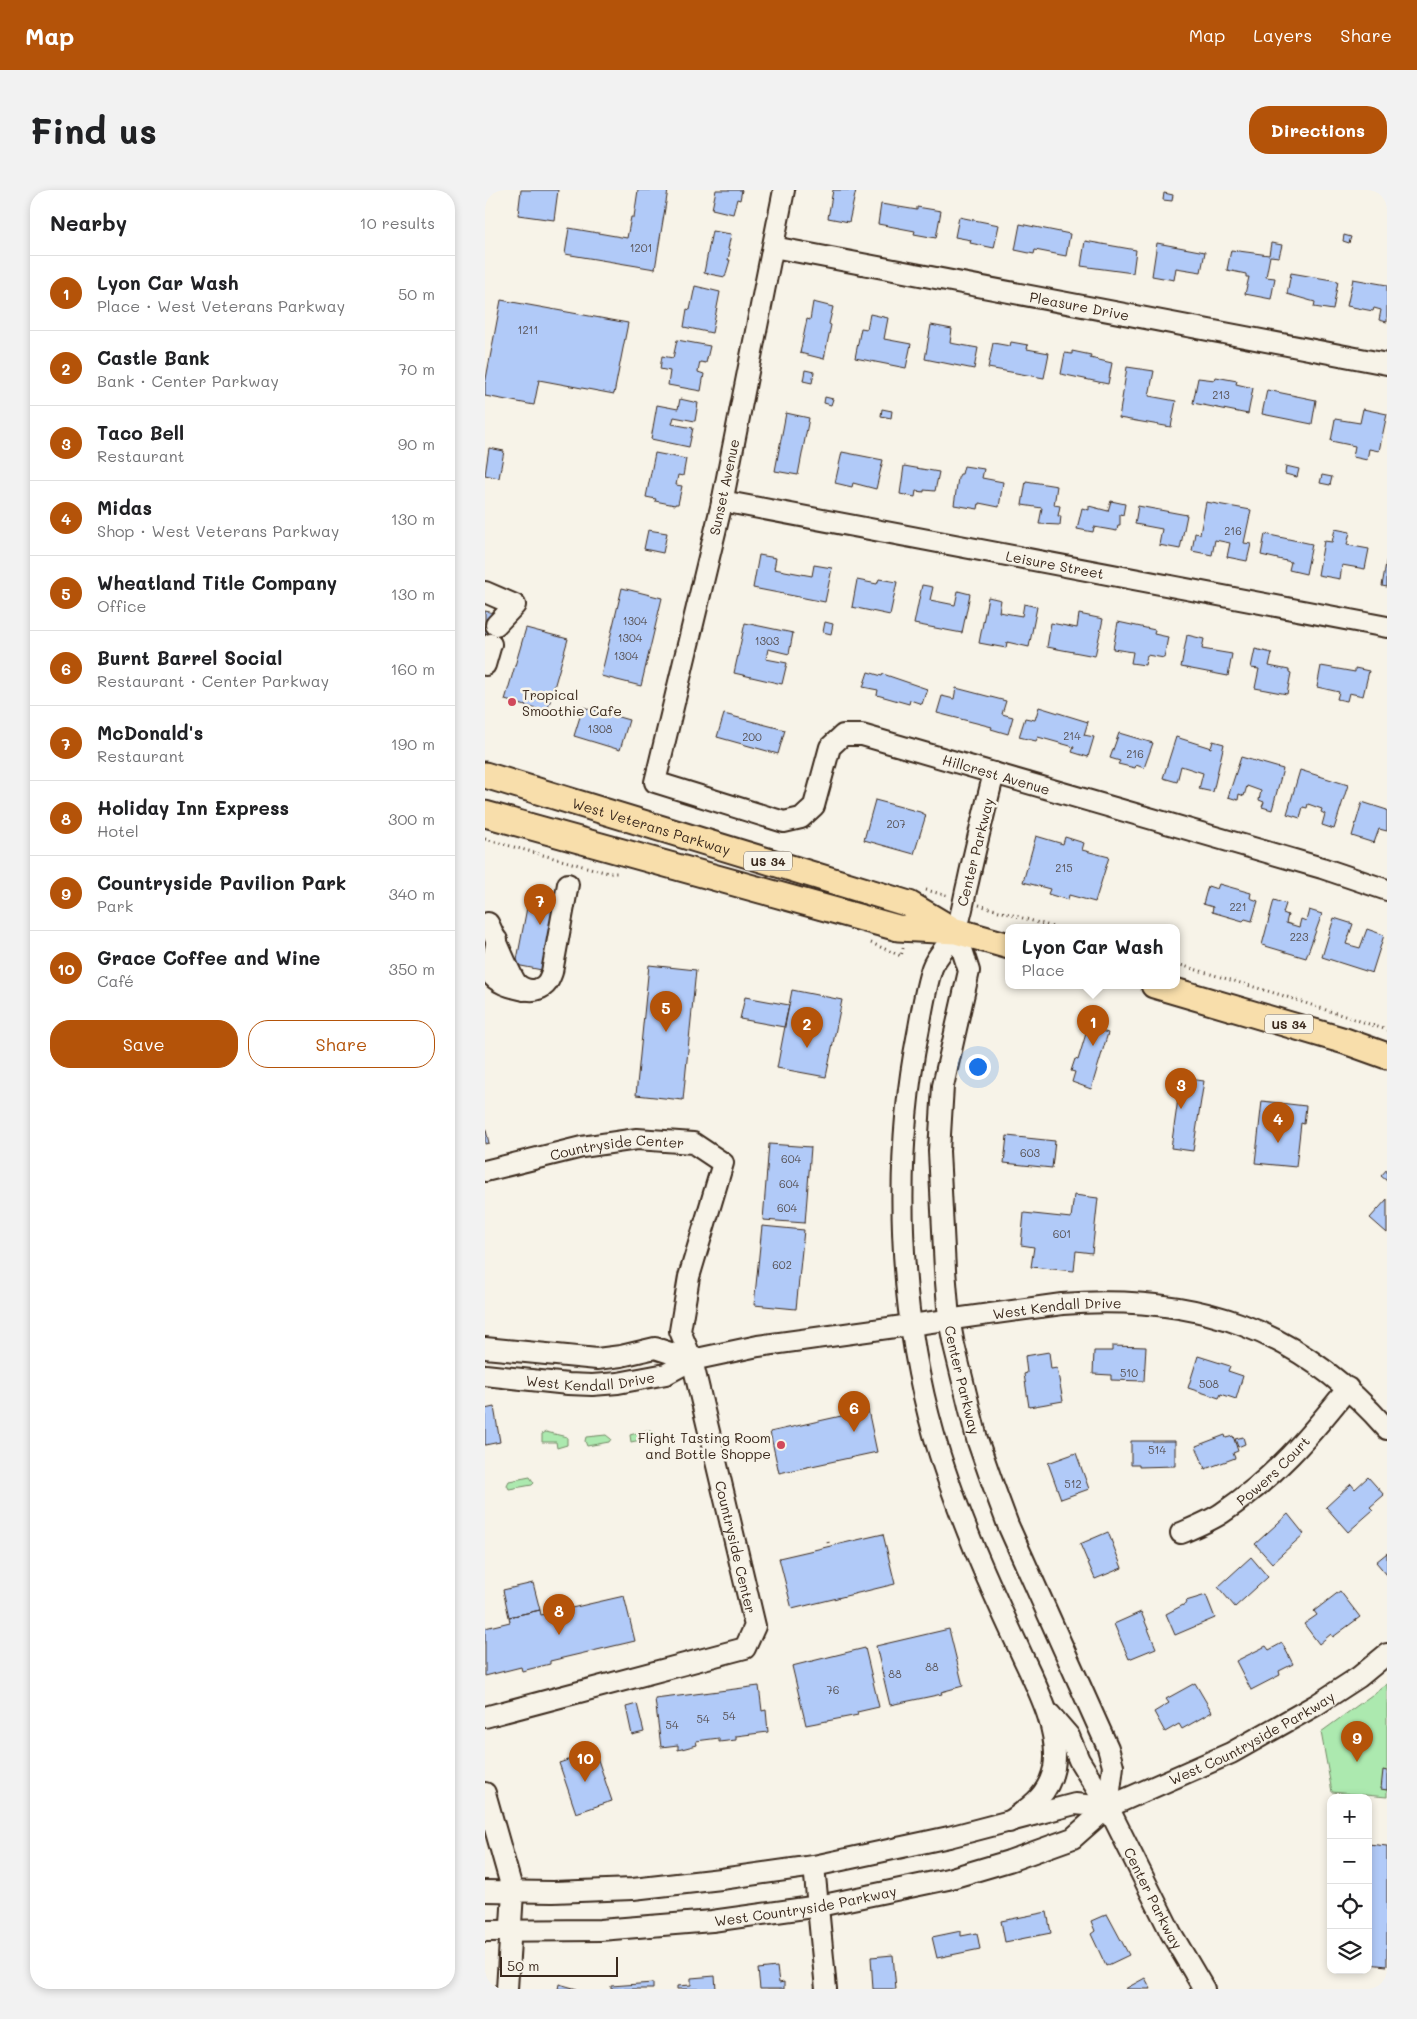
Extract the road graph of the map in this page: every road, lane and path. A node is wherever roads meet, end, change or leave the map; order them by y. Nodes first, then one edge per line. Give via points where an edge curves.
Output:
1 (784, 190) edge
2 (773, 247) junction
3 (1387, 364) edge
4 (722, 501) junction
5 (485, 592) edge
6 (1387, 627) edge
7 (485, 665) edge
8 (994, 773) junction
9 (485, 775) edge
10 (655, 782) joint
11 (485, 814) edge
12 (485, 839) edge
13 (624, 873) dead end
14 (568, 884) dead end
15 (1387, 890) edge
16 (987, 908) dead end
17 (1043, 924) edge
18 (492, 932) dead end
19 (955, 932) junction
20 (1005, 945) edge
21 (1180, 965) edge
22 (1168, 989) edge
23 (1387, 1030) edge
24 (1387, 1056) edge
25 (485, 1171) edge
26 (949, 1319) junction
27 (912, 1325) junction
28 (485, 1348) edge
29 (691, 1360) junction
30 (485, 1375) edge
31 (1348, 1388) junction
32 (1387, 1429) edge
33 (1181, 1534) dead end
34 (1387, 1654) edge
35 (1046, 1708) junction
36 (485, 1716) edge
37 (485, 1793) edge
38 (1108, 1807) junction
39 (1009, 1822) junction
40 (814, 1866) junction
41 (485, 1891) edge
42 (513, 1892) junction
43 (819, 1906) junction
44 (485, 1931) edge
45 (511, 1932) junction
46 (507, 1989) edge
47 (826, 1989) edge
48 (1204, 1989) edge

1 - 2 street, Sunset Avenue
2 - 3 street, Pleasure Drive
2 - 4 street, Sunset Avenue
4 - 6 street, Leisure Street
4 - 10 street, Sunset Avenue
5 - 7 street via 515,606 494,635
8 - 10 street, Hillcrest Avenue via 862,735 843,735 830,747 815,806 801,818 784,822
8 - 15 street, Hillcrest Avenue via 1322,868
8 - 19 street, Center Parkway
9 - 19 main road, West Veterans Parkway / US 34 via 909,904
11 - 19 main road, West Veterans Parkway / US 34 via 898,928
12 - 13 path via 608,873
14 - 18 street via 548,983 535,991 525,990 515,982
16 - 17 path
19 - 20 main road, West Veterans Parkway / US 34
19 - 26 street, Center Parkway via 969,972 943,1086 939,1151
19 - 27 street, Center Parkway via 933,966 912,1064 904,1128 905,1239
21 - 23 path
22 - 24 main road, US 34
25 - 29 street, Countryside Center via 582,1147 637,1139 693,1143 723,1163 689,1277 680,1332
26 - 27 street, West Kendall Drive
26 - 31 street, West Kendall Drive via 1094,1301 1176,1306 1259,1330 1306,1356
26 - 38 street, Center Parkway via 961,1380 992,1482 1008,1525 1108,1748 1113,1766
27 - 29 street, West Kendall Drive via 758,1346
27 - 35 street, Center Parkway via 934,1434 955,1501
28 - 29 street, West Kendall Drive via 597,1359 655,1348
29 - 30 street, West Kendall Drive via 666,1374 592,1385
29 - 36 street, Countryside Center via 755,1626 745,1648
31 - 32 street, West Kendall Drive
31 - 33 street, Powers Court via 1295,1453 1259,1486 1221,1514
34 - 38 street, West Countryside Parkway via 1316,1705 1231,1753
35 - 38 street, Center Parkway via 1069,1736 1079,1760
35 - 39 street, Center Parkway via 1054,1741 1054,1766 1049,1788
37 - 42 street
38 - 39 street, West Countryside Parkway via 1075,1804
38 - 43 street, West Countryside Parkway via 1073,1838 1009,1861 947,1879
38 - 48 street, Center Parkway via 1171,1932
39 - 40 street, West Countryside Parkway
40 - 42 street, West Countryside Parkway via 633,1889
40 - 43 street
41 - 42 street, West Countryside Parkway
42 - 45 street
43 - 45 street, West Countryside Parkway via 616,1929
43 - 47 street
44 - 45 street, West Countryside Parkway
45 - 46 street

